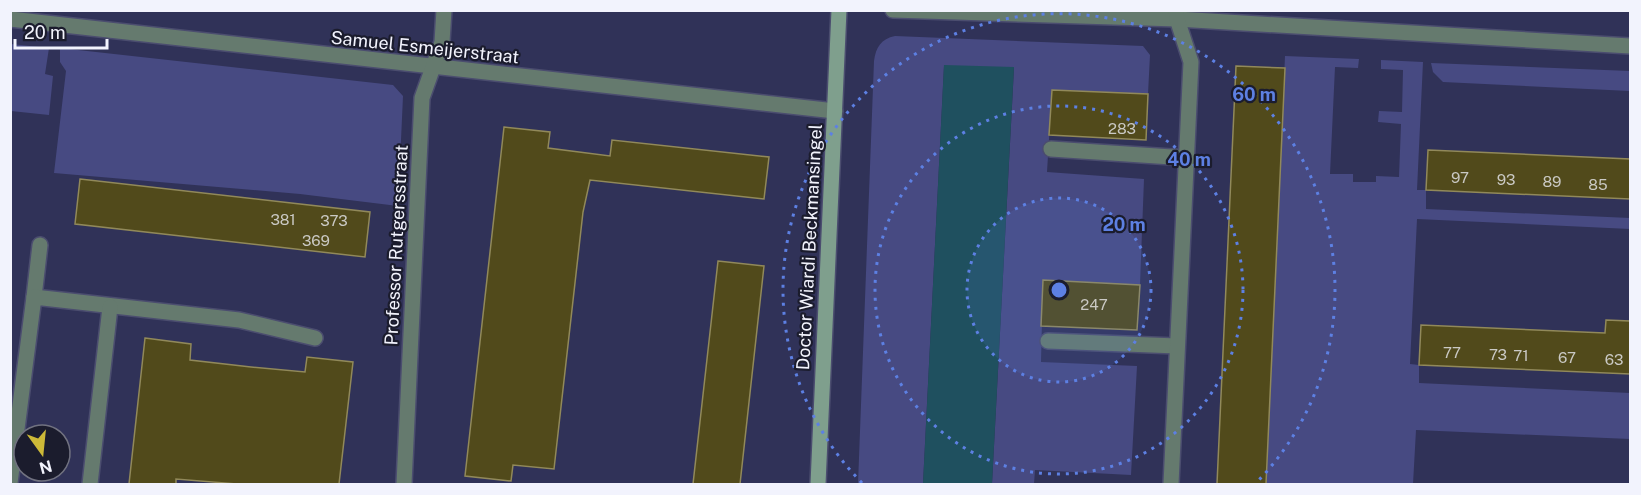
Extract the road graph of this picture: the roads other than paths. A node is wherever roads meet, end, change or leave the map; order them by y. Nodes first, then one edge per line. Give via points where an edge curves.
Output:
1 (444, 10) edge
2 (839, 10) edge
3 (893, 10) edge
4 (1177, 15) edge
5 (10, 19) edge
6 (1630, 46) edge
7 (433, 67) junction
8 (835, 111) junction
9 (1051, 149) dead end
10 (1187, 158) junction
11 (40, 245) dead end
12 (34, 297) junction
13 (110, 307) junction
14 (315, 338) dead end
15 (1048, 341) dead end
16 (1177, 346) junction
17 (10, 483) edge
18 (90, 484) edge
19 (404, 484) edge
20 (818, 484) edge
21 (1171, 484) edge

1 - 7 street, Professor Rutgersstraat via 442,42
2 - 8 street, Doctor Wiardi Beckmansingel
3 - 4 street
4 - 6 street
4 - 10 street via 1191,62
5 - 7 street, Samuel Esmeijerstraat
7 - 8 street, Samuel Esmeijerstraat
7 - 19 street, Professor Rutgersstraat via 422,98
8 - 20 street, Doctor Wiardi Beckmansingel
9 - 10 street
10 - 16 street
11 - 12 street
12 - 13 street
12 - 17 street
13 - 14 street via 238,320
13 - 18 street
15 - 16 street
16 - 21 street

